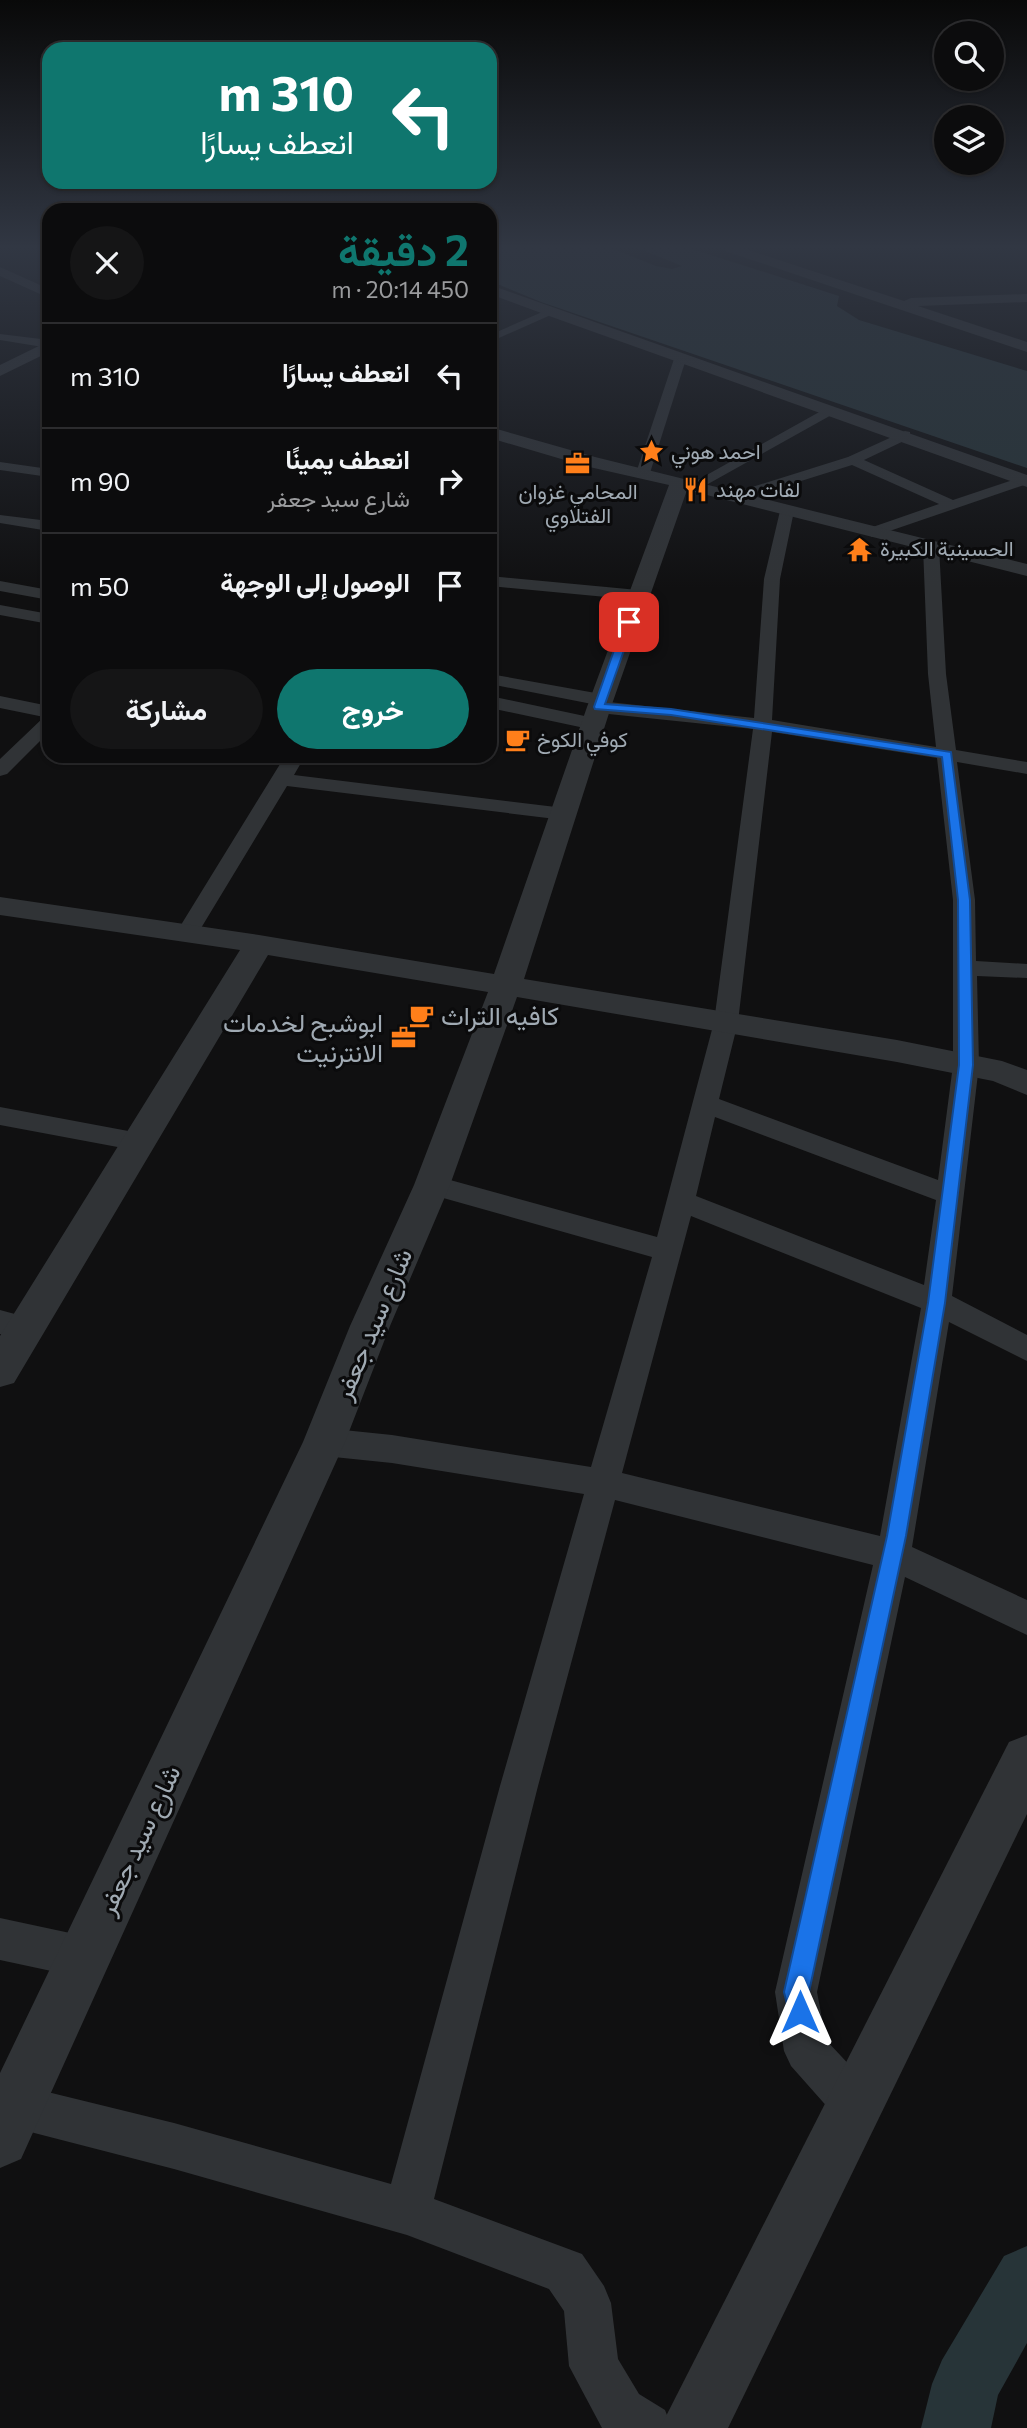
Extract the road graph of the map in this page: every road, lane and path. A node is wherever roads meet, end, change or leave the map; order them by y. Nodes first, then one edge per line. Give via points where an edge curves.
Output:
1 (18, 361) edge
2 (680, 361) edge
3 (687, 361) edge
4 (0, 371) edge
5 (830, 410) junction
6 (497, 423) edge
7 (497, 434) edge
8 (905, 435) junction
9 (853, 460) junction
10 (0, 466) edge
11 (42, 472) edge
12 (672, 480) junction
13 (1026, 480) edge
14 (735, 497) junction
15 (953, 505) junction
16 (787, 511) junction
17 (0, 519) edge
18 (42, 525) edge
19 (872, 532) junction
20 (931, 547) junction
21 (1027, 569) edge
22 (497, 582) edge
23 (0, 586) edge
24 (42, 595) edge
25 (638, 595) junction
26 (0, 610) edge
27 (42, 618) edge
28 (497, 681) edge
29 (0, 702) edge
30 (497, 703) edge
31 (598, 710) junction
32 (42, 711) edge
33 (763, 725) junction
34 (42, 728) edge
35 (947, 754) junction
36 (291, 763) edge
37 (2, 766) edge
38 (1027, 768) edge
39 (281, 779) junction
40 (564, 814) junction
41 (0, 906) edge
42 (187, 933) junction
43 (259, 944) junction
44 (965, 968) junction
45 (1027, 971) edge
46 (506, 985) junction
47 (726, 1022) junction
48 (966, 1065) junction
49 (1027, 1084) edge
50 (707, 1104) junction
51 (0, 1116) edge
52 (139, 1142) junction
53 (432, 1185) junction
54 (950, 1195) junction
55 (681, 1201) junction
56 (668, 1251) junction
57 (937, 1303) junction
58 (13, 1325) edge
59 (1027, 1349) edge
60 (0, 1371) edge
61 (324, 1442) junction
62 (603, 1483) junction
63 (892, 1553) junction
64 (1027, 1618) edge
65 (1027, 1760) edge
66 (0, 1939) edge
67 (84, 1957) junction
68 (854, 2102) junction
69 (7, 2122) edge
70 (407, 2212) junction
71 (647, 2428) edge
72 (693, 2428) edge

1 - 4 street
2 - 12 street
3 - 5 street
5 - 8 street
5 - 12 street
6 - 12 street via 604,454
7 - 12 street
8 - 9 street
8 - 13 street
9 - 14 street
9 - 15 street
10 - 11 street
12 - 14 street
12 - 25 street, شارع سيد جعفر
13 - 15 street
14 - 16 street
15 - 19 street
16 - 19 street
16 - 33 street via 772,579
17 - 18 street
19 - 20 street
20 - 21 street
20 - 35 street via 937,674
22 - 25 street
23 - 24 street
25 - 31 street, شارع سيد جعفر
26 - 27 street
28 - 31 street
29 - 32 street
30 - 31 street
31 - 33 street via 671,712
31 - 40 street, شارع سيد جعفر
33 - 35 street
33 - 47 street
34 - 37 street
35 - 38 street
35 - 44 street via 964,900
36 - 39 street
39 - 40 street
39 - 42 street
40 - 46 street, شارع سيد جعفر
41 - 42 street
42 - 43 street
43 - 46 street
43 - 52 street
44 - 45 street
44 - 48 street
46 - 47 street
46 - 53 street, شارع سيد جعفر
47 - 48 street
47 - 50 street
48 - 49 street via 1002,1072
48 - 54 street
50 - 54 street
50 - 55 street
51 - 52 street
52 - 58 street
53 - 56 street
53 - 61 street, شارع سيد جعفر
54 - 57 street
55 - 56 street
55 - 57 street
56 - 62 street
57 - 59 street
57 - 63 street
58 - 60 street
61 - 62 street
61 - 67 street, شارع سيد جعفر
62 - 63 street
62 - 70 street
63 - 64 street
63 - 68 street via 796,1992 806,2051
65 - 68 street
66 - 67 street
67 - 69 street, شارع سيد جعفر
68 - 72 street
69 - 70 street via 174,2147
70 - 71 street via 565,2271 587,2303 594,2366 621,2412

